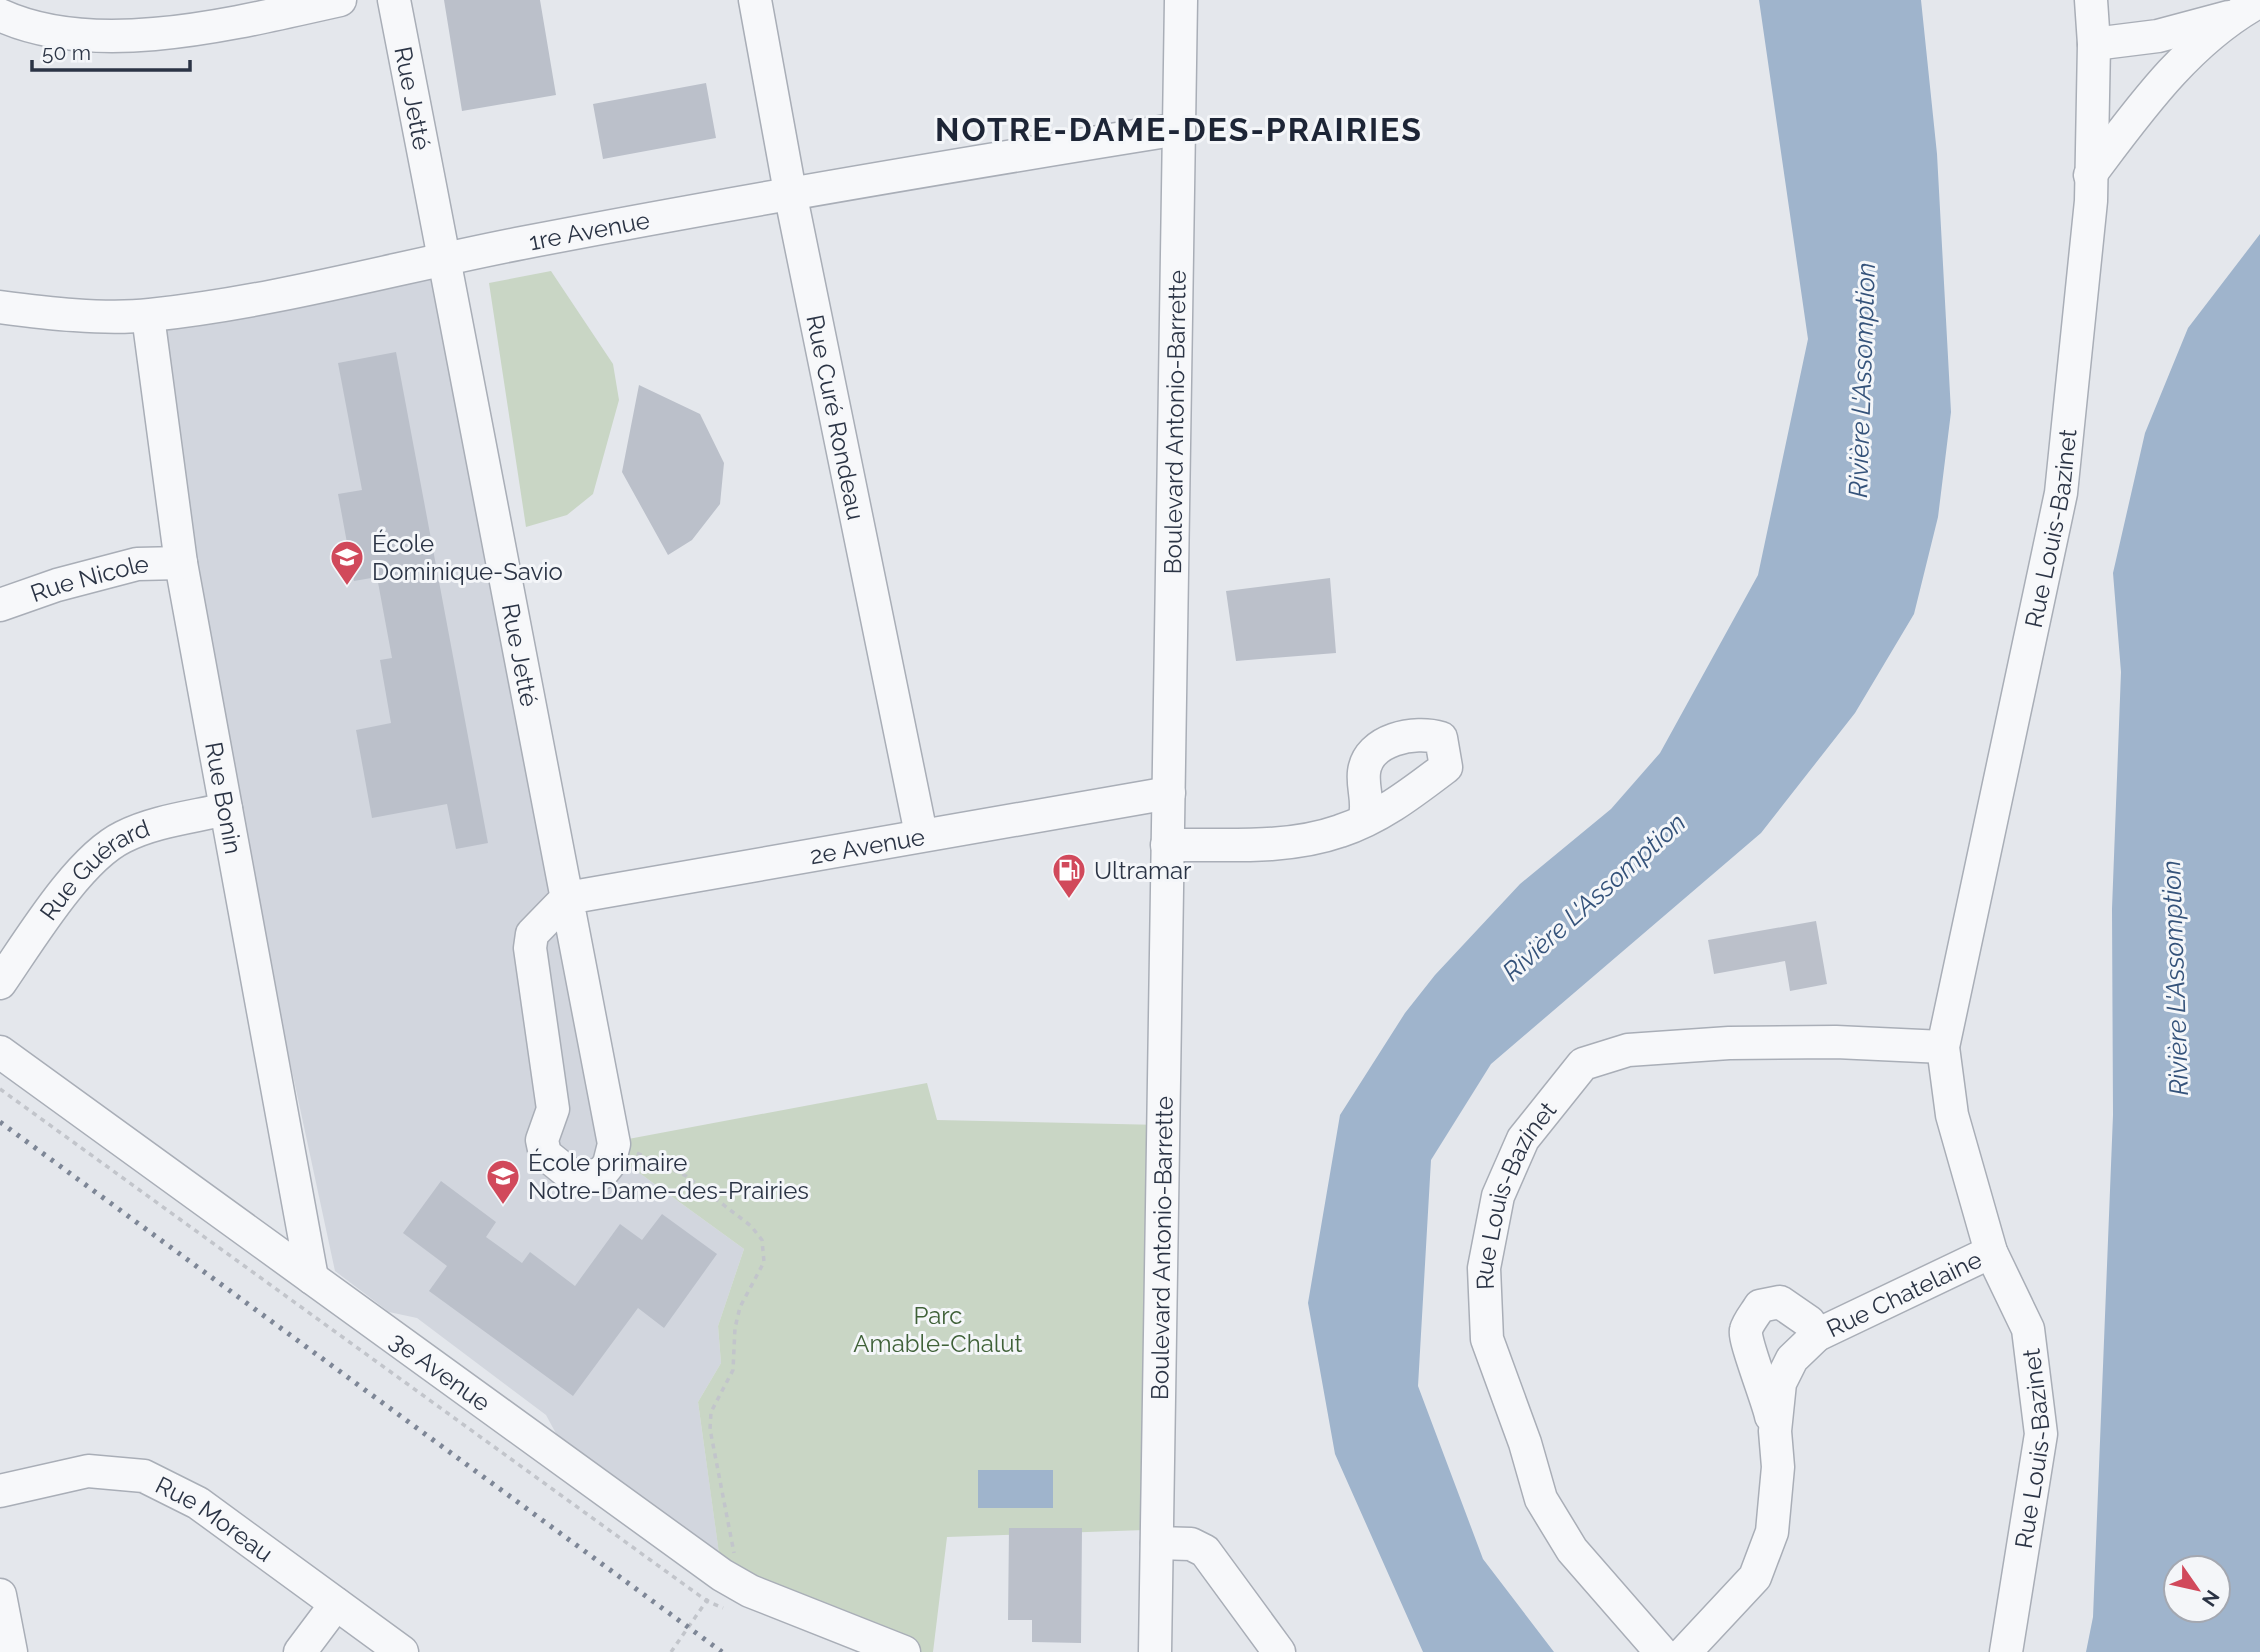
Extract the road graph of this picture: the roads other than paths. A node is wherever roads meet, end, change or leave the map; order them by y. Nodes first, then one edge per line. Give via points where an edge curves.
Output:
1 (340, 0) edge
2 (394, 0) edge
3 (755, 0) edge
4 (1181, 0) edge
5 (2091, 0) edge
6 (2260, 1) edge
7 (0, 15) edge
8 (2230, 17) junction
9 (2094, 44) junction
10 (1179, 129) junction
11 (2090, 176) junction
12 (790, 192) junction
13 (444, 258) junction
14 (0, 307) edge
15 (148, 316) junction
16 (181, 562) junction
17 (0, 606) edge
18 (1169, 793) junction
19 (226, 810) junction
20 (1364, 821) dead end
21 (921, 834) junction
22 (1167, 845) junction
23 (567, 898) junction
24 (0, 983) edge
25 (1943, 1047) junction
26 (0, 1052) edge
27 (1991, 1252) junction
28 (312, 1278) junction
29 (1817, 1335) junction
30 (1775, 1431) junction
31 (0, 1490) edge
32 (1157, 1543) junction
33 (0, 1595) edge
34 (336, 1604) junction
35 (11, 1652) edge
36 (300, 1652) edge
37 (401, 1652) edge
38 (904, 1652) edge
39 (1155, 1652) edge
40 (1279, 1652) edge
41 (1661, 1652) edge
42 (1685, 1652) edge
43 (2006, 1652) edge

1 - 7 street via 220,27 100,36 19,23
2 - 13 street, Rue Jetté
3 - 12 street, Rue Curé Rondeau
4 - 10 street, Boulevard Antonio-Barrette
5 - 9 street, Rue Louis-Bazinet
6 - 8 street
8 - 9 street via 2158,36
8 - 11 street via 2147,98
9 - 11 street, Rue Louis-Bazinet
10 - 12 street, 1re Avenue
10 - 18 street, Boulevard Antonio-Barrette
11 - 25 street, Rue Louis-Bazinet via 2061,493
12 - 13 street, 1re Avenue
12 - 21 street, Rue Curé Rondeau
13 - 15 street, 1re Avenue via 290,292
13 - 23 street, Rue Jetté
14 - 15 street, 1re Avenue
15 - 16 street, Rue Bonin
16 - 17 street, Rue Nicole via 137,564
16 - 19 street, Rue Bonin
18 - 21 street, 2e Avenue
18 - 22 street, Boulevard Antonio-Barrette
19 - 24 street, Rue Guérard via 144,829 103,851 52,909
19 - 28 street, Rue Bonin
20 - 22 street via 1313,838 1269,844
21 - 23 street, 2e Avenue
22 - 32 street, Boulevard Antonio-Barrette
23 - 23 street, Rue Jetté via 614,1144 602,1173 588,1177 571,1175 552,1163 542,1140 553,1109 530,948 532,934
25 - 27 street, Rue Louis-Bazinet via 1952,1115
25 - 41 street, Rue Louis-Bazinet via 1729,1043 1628,1050 1583,1065 1522,1139 1498,1196 1484,1268 1487,1339 1541,1499 1572,1550
26 - 28 street, 3e Avenue
27 - 29 street, Rue Chatelaine
27 - 43 street, Rue Louis-Bazinet via 2028,1329 2041,1434
28 - 38 street, 3e Avenue via 722,1575 750,1591
29 - 30 street, Rue Chatelaine via 1792,1359 1780,1383
29 - 30 street, Rue Chatelaine via 1809,1322 1780,1301 1760,1306 1745,1331
30 - 42 street, Rue Chatelaine via 1778,1467 1772,1532 1755,1577
31 - 34 street, Rue Moreau via 88,1471 144,1476 198,1503
32 - 39 street, Boulevard Antonio-Barrette
32 - 40 street via 1191,1544 1205,1551
33 - 35 street
34 - 36 street
34 - 37 street, Rue Moreau

